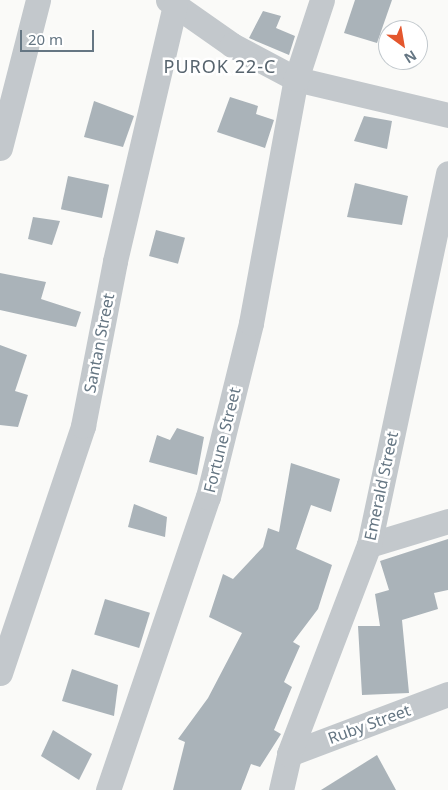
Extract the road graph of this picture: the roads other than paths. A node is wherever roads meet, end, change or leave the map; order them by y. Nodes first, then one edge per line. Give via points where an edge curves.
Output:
1 (38, 0) edge
2 (322, 0) edge
3 (171, 3) edge
4 (296, 79) junction
5 (448, 115) edge
6 (0, 148) edge
7 (448, 173) edge
8 (448, 521) edge
9 (369, 546) junction
10 (0, 673) edge
11 (448, 694) edge
12 (289, 754) junction
13 (108, 790) edge
14 (281, 790) edge

1 - 6 street
2 - 4 street, Fortune Street
3 - 4 street via 232,45
3 - 10 street, Santan Street via 83,426
4 - 5 street
4 - 13 street, Fortune Street via 251,323 208,496
7 - 9 street, Emerald Street
8 - 9 street
9 - 12 street, Emerald Street
11 - 12 street, Ruby Street
12 - 14 street, Emerald Street

